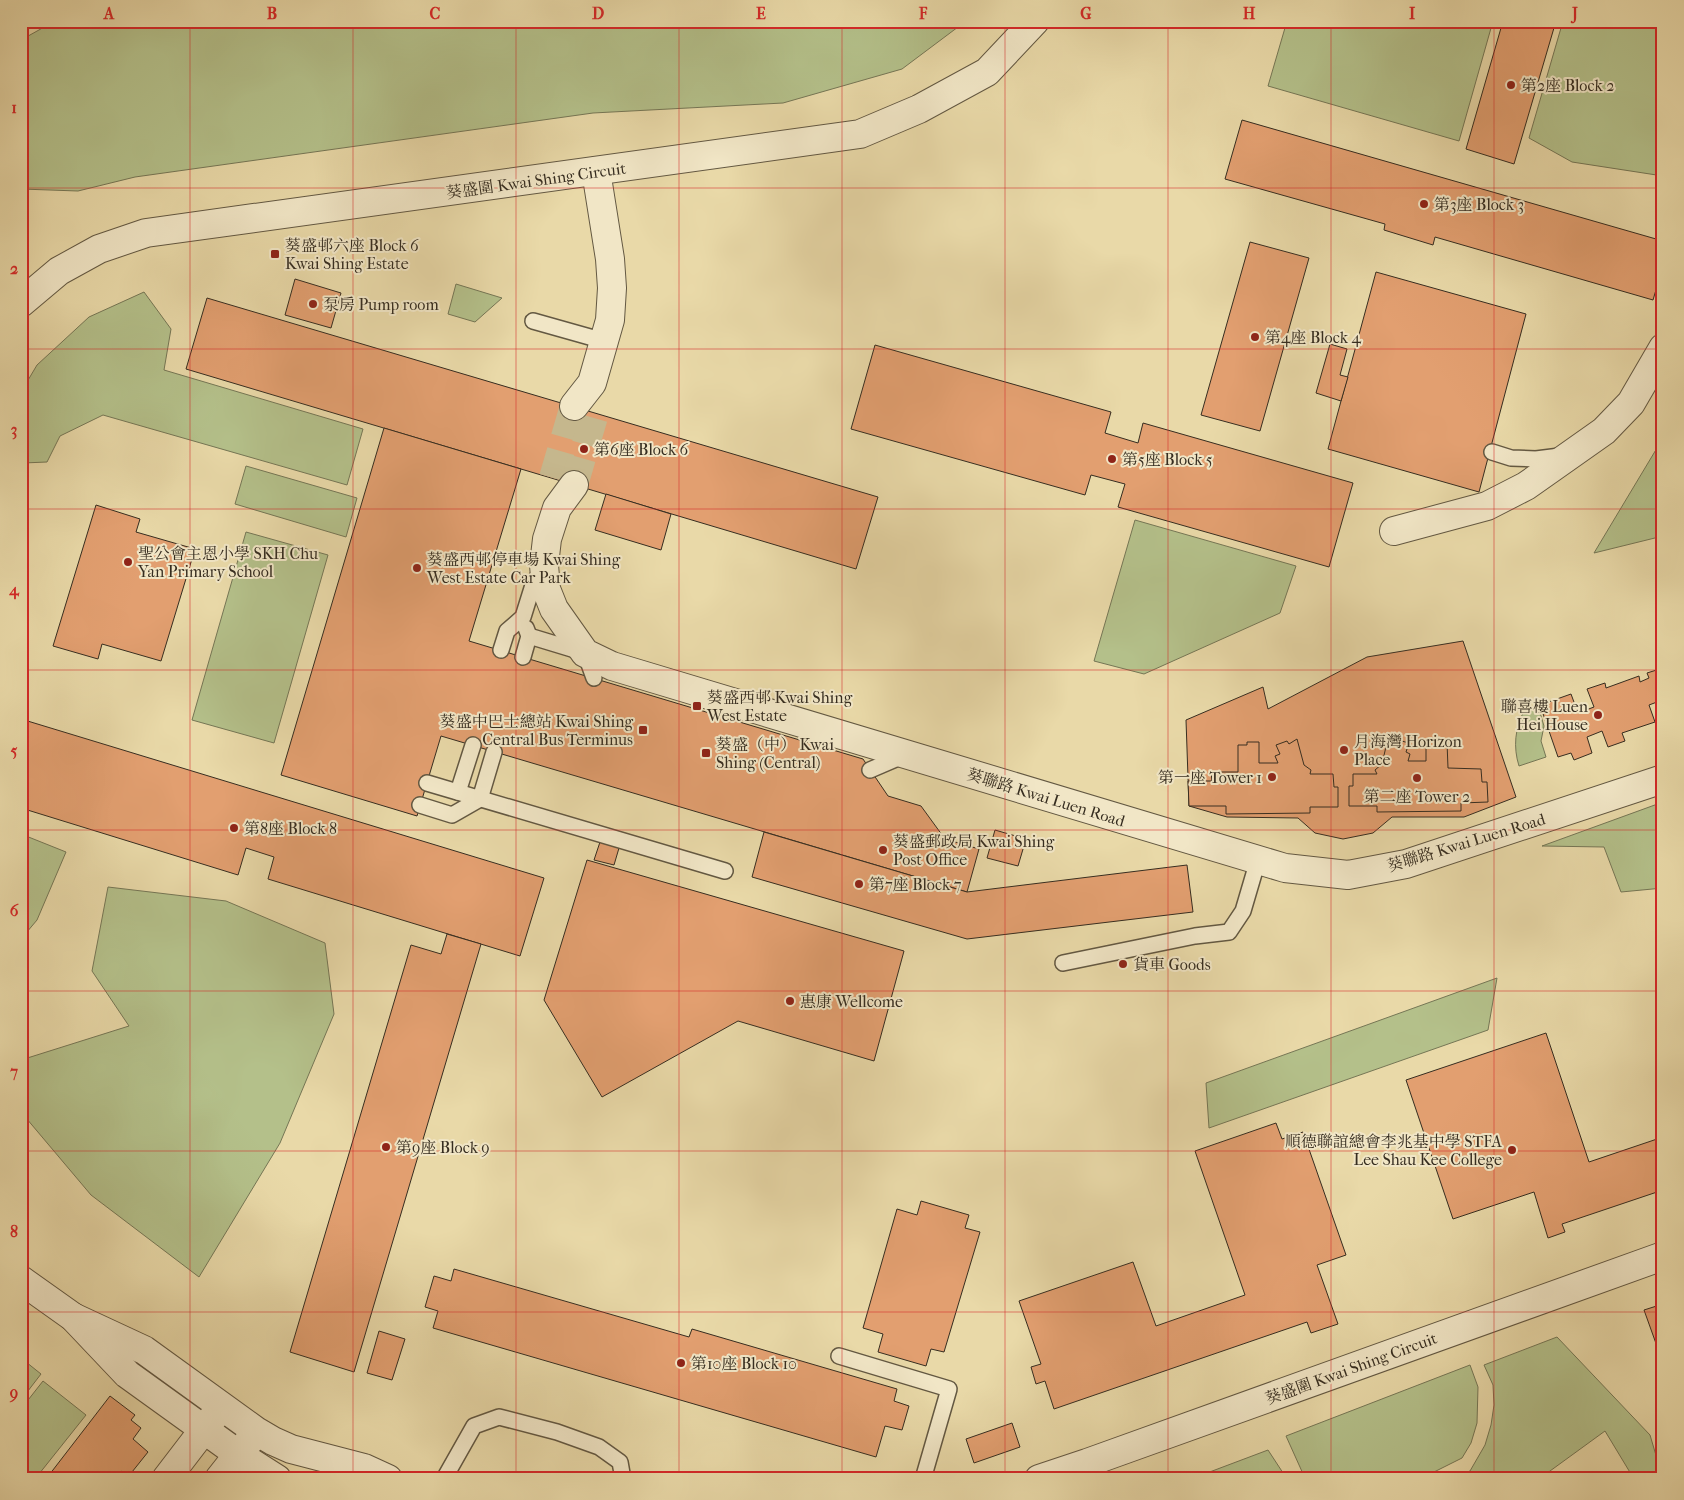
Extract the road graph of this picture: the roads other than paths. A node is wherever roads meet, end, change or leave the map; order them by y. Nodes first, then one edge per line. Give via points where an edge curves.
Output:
1 (1035, 21) edge
2 (596, 171) junction
3 (21, 303) edge
4 (533, 321) dead end
5 (604, 341) junction
6 (1663, 348) edge
7 (584, 409) tunnel mouth
8 (1492, 452) dead end
9 (1572, 454) junction
10 (563, 482) tunnel mouth
11 (1394, 532) dead end
12 (544, 565) junction
13 (523, 617) junction
14 (529, 636) junction
15 (501, 650) dead end
16 (585, 652) junction
17 (523, 657) dead end
18 (594, 678) dead end
19 (473, 745) dead end
20 (494, 752) dead end
21 (905, 755) junction
22 (870, 770) dead end
23 (1663, 779) edge
24 (427, 783) dead end
25 (458, 792) junction
26 (480, 798) junction
27 (420, 805) dead end
28 (1258, 860) junction
29 (725, 871) dead end
30 (1062, 964) dead end
31 (1663, 1256) edge
32 (21, 1280) edge
33 (73, 1317) junction
34 (839, 1356) dead end
35 (222, 1406) junction
36 (204, 1430) junction
37 (256, 1431) junction
38 (238, 1454) junction
39 (166, 1479) edge
40 (219, 1479) edge
41 (277, 1479) edge
42 (388, 1479) edge
43 (444, 1479) edge
44 (623, 1479) edge
45 (923, 1479) edge
46 (1038, 1479) edge

1 - 2 street, 葵盛圍 Kwai Shing Circuit via 987,72 919,109 860,134
2 - 3 street, 葵盛圍 Kwai Shing Circuit via 146,233 99,249 59,271
2 - 5 street via 612,288 610,320
4 - 5 lane
5 - 7 street
6 - 9 street via 1631,403 1604,431
8 - 9 lane via 1511,458 1536,459
9 - 11 street via 1526,486 1487,506
10 - 12 street, 葵聯路 Kwai Luen Road via 547,539
12 - 13 lane via 532,585
12 - 16 street, 葵聯路 Kwai Luen Road via 546,589 554,609
13 - 14 lane
13 - 15 lane via 507,631
14 - 16 lane
14 - 17 lane
16 - 18 lane
16 - 21 street, 葵聯路 Kwai Luen Road via 612,666
19 - 25 lane
20 - 26 lane
21 - 22 lane
21 - 28 street, 葵聯路 Kwai Luen Road
23 - 28 street, 葵聯路 Kwai Luen Road via 1406,864 1348,875 1285,868
24 - 25 lane
25 - 26 lane
26 - 27 lane via 452,815
26 - 29 lane
28 - 30 lane via 1243,911 1229,932
31 - 46 street, 葵盛圍 Kwai Shing Circuit
32 - 33 street
33 - 35 street via 144,1350
33 - 36 street via 127,1374
34 - 45 lane via 949,1389
35 - 36 street
35 - 37 street
36 - 38 street
36 - 39 street
37 - 38 street
37 - 42 street via 291,1449 364,1468
38 - 40 street
38 - 41 street
43 - 44 lane via 474,1426 499,1417 599,1447 620,1462

